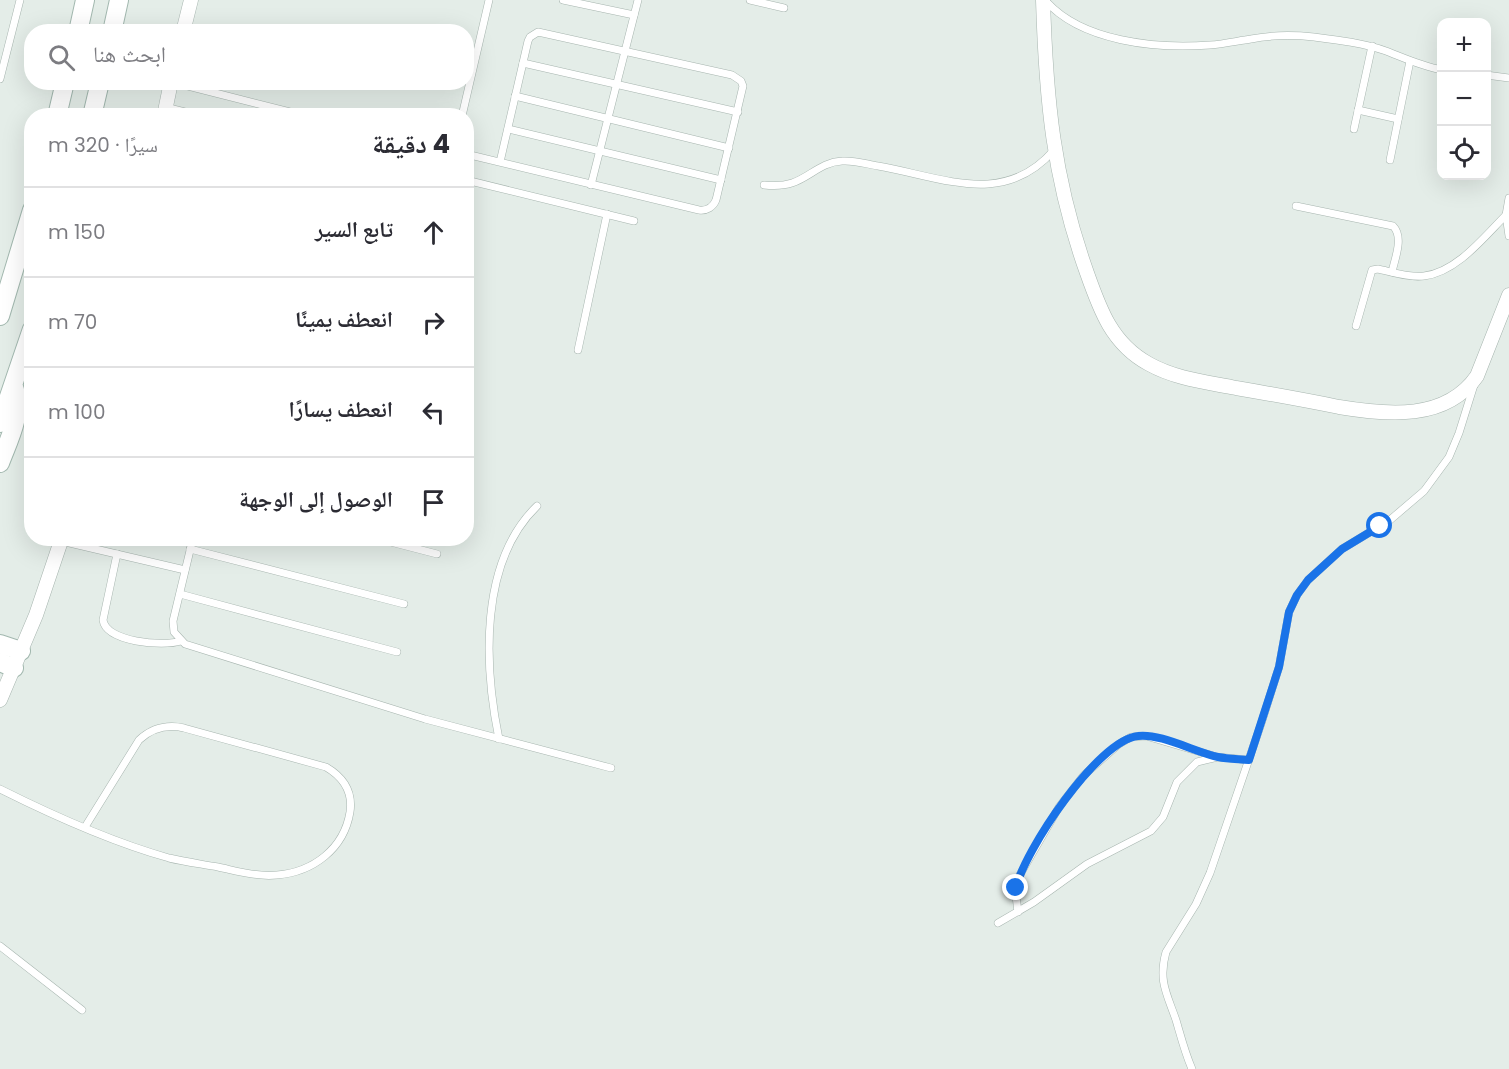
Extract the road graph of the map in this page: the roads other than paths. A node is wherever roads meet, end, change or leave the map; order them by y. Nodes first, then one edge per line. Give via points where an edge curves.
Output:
1 (20, 0) edge
2 (85, 0) edge
3 (119, 0) edge
4 (190, 0) edge
5 (489, 0) edge
6 (563, 0) edge
7 (638, 0) edge
8 (750, 0) edge
9 (1044, 0) edge
10 (784, 8) dead end
11 (634, 15) junction
12 (80, 24) edge
13 (114, 24) edge
14 (185, 24) edge
15 (1372, 46) junction
16 (625, 51) junction
17 (1410, 61) junction
18 (523, 63) junction
19 (474, 64) edge
20 (1437, 69) edge
21 (1491, 76) edge
22 (1509, 78) edge
23 (0, 80) edge
24 (616, 85) junction
25 (63, 90) edge
26 (98, 90) edge
27 (169, 90) edge
28 (203, 90) edge
29 (468, 90) edge
30 (515, 96) junction
31 (59, 108) edge
32 (94, 108) edge
33 (165, 108) edge
34 (274, 108) edge
35 (464, 108) edge
36 (1358, 110) junction
37 (738, 112) junction
38 (608, 119) junction
39 (1398, 119) junction
40 (508, 129) junction
41 (1354, 129) dead end
42 (729, 148) junction
43 (1054, 150) junction
44 (600, 152) junction
45 (474, 156) edge
46 (1390, 160) dead end
47 (500, 162) junction
48 (721, 180) junction
49 (474, 182) edge
50 (591, 185) junction
51 (764, 185) dead end
52 (1509, 198) edge
53 (1296, 206) dead end
54 (607, 214) junction
55 (1506, 215) junction
56 (634, 221) dead end
57 (24, 236) edge
58 (1509, 236) edge
59 (1392, 272) junction
60 (1509, 296) edge
61 (0, 316) edge
62 (1356, 326) dead end
63 (579, 350) dead end
64 (24, 355) edge
65 (1477, 376) junction
66 (14, 386) junction
67 (0, 423) edge
68 (0, 463) edge
69 (537, 506) dead end
70 (60, 546) edge
71 (86, 546) edge
72 (191, 546) edge
73 (406, 546) edge
74 (190, 549) junction
75 (117, 554) junction
76 (438, 554) dead end
77 (185, 570) junction
78 (180, 594) junction
79 (404, 604) dead end
80 (181, 641) junction
81 (0, 644) edge
82 (21, 651) junction
83 (397, 652) dead end
84 (7, 665) edge
85 (0, 700) edge
86 (499, 739) junction
87 (1218, 757) junction
88 (1249, 760) junction
89 (611, 768) dead end
90 (0, 789) edge
91 (85, 827) junction
92 (1018, 912) junction
93 (998, 923) dead end
94 (0, 946) edge
95 (82, 1010) dead end
96 (1192, 1069) edge

1 - 23 lane
2 - 12 main road
3 - 13 main road
4 - 14 street
5 - 19 lane
6 - 11 lane
7 - 11 lane
8 - 10 lane
9 - 15 lane via 1067,21 1087,31 1152,44 1200,46 1291,36
9 - 43 street via 1047,92
11 - 16 lane
15 - 17 lane
15 - 36 lane
16 - 18 lane via 538,32 528,41
16 - 24 lane
16 - 37 lane via 737,77 743,86
17 - 20 lane
17 - 39 lane
18 - 24 lane
18 - 30 lane
21 - 22 lane
24 - 37 lane
24 - 38 lane
25 - 31 main road
26 - 32 main road
27 - 33 street
28 - 34 lane
29 - 35 lane
30 - 38 lane
30 - 40 lane
36 - 39 lane
36 - 41 lane
37 - 42 lane
38 - 42 lane
38 - 44 lane
39 - 46 lane
40 - 44 lane
40 - 47 lane
42 - 48 lane
43 - 51 lane via 1036,168 1001,184 969,184 842,161 824,164 792,183
43 - 65 street via 1076,242 1102,314 1127,350 1148,364 1194,380 1381,413 1412,412 1438,405 1462,394
44 - 48 lane
44 - 50 lane
45 - 47 lane
47 - 50 lane
48 - 50 lane via 715,203 703,210
49 - 54 lane
52 - 55 lane
53 - 59 lane via 1393,226 1399,238
54 - 56 lane
54 - 63 lane
55 - 58 lane
55 - 59 lane via 1444,270 1423,277
57 - 61 main road
59 - 62 lane via 1375,269 1370,273
60 - 65 street
64 - 66 main road
65 - 88 lane via 1459,434 1435,477 1399,513 1335,555 1297,595
66 - 67 main road
66 - 68 main road via 16,421
69 - 86 lane via 511,538 495,588 489,663
70 - 82 street
71 - 75 lane
72 - 74 lane
73 - 76 lane
74 - 77 lane
74 - 79 lane
75 - 77 lane
75 - 80 lane via 103,620 105,628 112,634 154,644
77 - 78 lane
78 - 80 lane via 173,627
78 - 83 lane
80 - 86 lane
81 - 82 main road
82 - 84 street
84 - 85 street
86 - 89 lane
87 - 88 lane
87 - 92 lane via 1197,762 1182,774 1163,818 1144,837 1087,864
87 - 92 lane via 1146,736 1131,737 1119,744 1071,791 1022,869 1016,888
88 - 96 lane via 1204,889 1164,961 1165,994
90 - 91 lane
91 - 91 lane via 169,858 274,875 300,870 330,853 345,830 351,803 346,784 326,767 166,726 139,740
92 - 93 lane
94 - 95 lane

